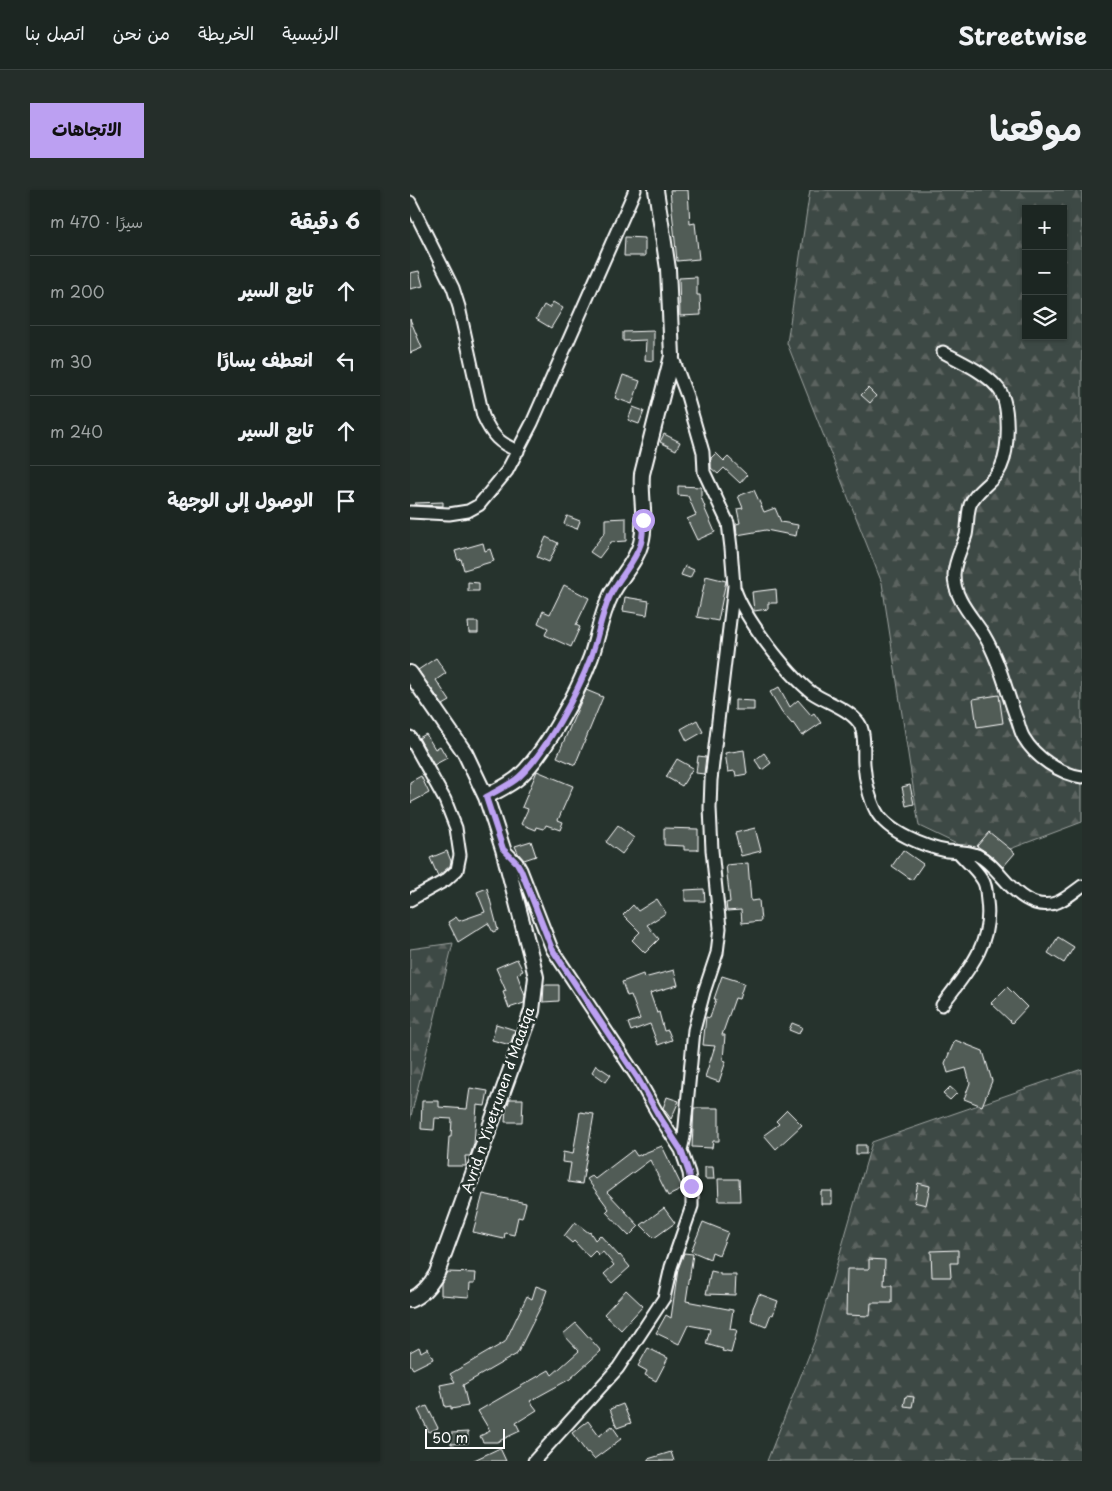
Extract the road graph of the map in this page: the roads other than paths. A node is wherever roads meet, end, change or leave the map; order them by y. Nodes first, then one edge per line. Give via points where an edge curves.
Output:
1 (635, 190) edge
2 (656, 190) edge
3 (410, 202) edge
4 (943, 352) dead end
5 (672, 356) junction
6 (518, 451) junction
7 (410, 512) edge
8 (734, 586) junction
9 (410, 674) edge
10 (410, 737) edge
11 (1082, 777) edge
12 (486, 797) junction
13 (503, 849) junction
14 (959, 853) junction
15 (1082, 886) edge
16 (410, 900) edge
17 (942, 1005) dead end
18 (681, 1150) junction
19 (410, 1300) edge
20 (534, 1461) edge

1 - 6 street
2 - 5 main road via 668,269
3 - 6 street via 453,288 483,416 496,439
4 - 11 street via 986,376 999,388 1006,401 1007,418 1001,468 969,506 966,534 955,566 956,588 1001,671 1024,738 1042,758 1059,770
5 - 8 street via 704,452 704,472 728,523
5 - 12 main road via 642,474 642,541 637,554 611,595 584,674 545,746 517,779
6 - 7 street via 507,471 479,505 468,512
8 - 14 street via 740,604 793,676 813,694 838,706 859,723 871,798 880,817 912,839 932,848
8 - 18 street via 711,780 710,808 720,928 694,1030
9 - 12 main road, Avrid n Yivetṛunen d Maatqa via 465,753
10 - 16 street via 445,800 456,828 460,855 458,870
12 - 13 main road, Avrid n Yivetṛunen d Maatqa
13 - 18 street via 521,870 552,949
13 - 19 main road, Avrid n Yivetṛunen d Maatqa via 536,977 532,1011 437,1273 425,1290
14 - 15 street via 978,856 1022,897 1034,903 1060,902
14 - 17 street via 984,883 987,926 985,940 975,960
18 - 20 street via 689,1173 692,1206 670,1267 664,1298 618,1368

